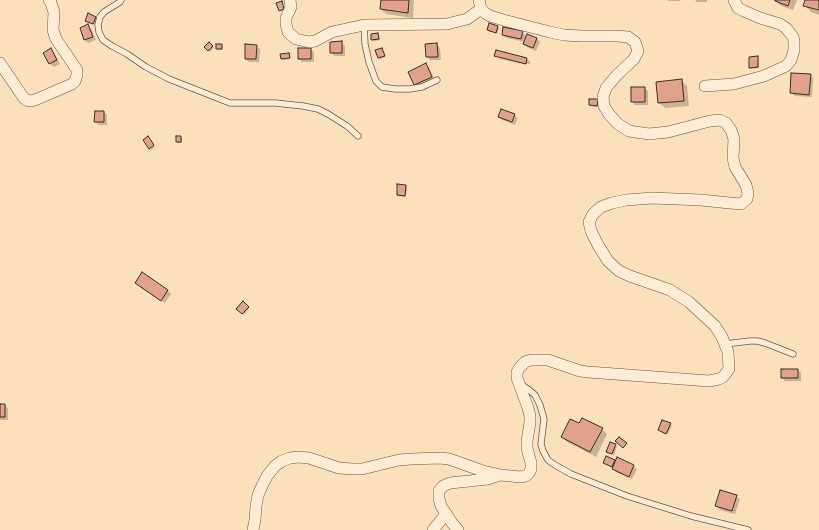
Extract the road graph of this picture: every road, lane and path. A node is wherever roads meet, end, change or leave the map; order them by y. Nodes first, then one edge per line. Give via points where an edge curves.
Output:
1 (48, 0) edge
2 (121, 0) edge
3 (290, 0) edge
4 (734, 0) edge
5 (480, 4) edge
6 (364, 25) junction
7 (0, 64) edge
8 (437, 80) dead end
9 (705, 86) dead end
10 (358, 136) dead end
11 (725, 344) junction
12 (793, 354) dead end
13 (520, 384) junction
14 (500, 475) junction
15 (446, 514) junction
16 (253, 530) edge
17 (433, 530) edge
18 (458, 530) edge
19 (748, 530) edge

1 - 7 street via 54,12 53,30 56,39 77,70 72,84 35,100 26,100
2 - 10 lane via 100,17 99,32 103,40 146,67 230,103 275,103 318,109 347,126
3 - 6 street via 291,7 286,24 288,32 296,39 315,41 332,32
4 - 9 street via 738,8 786,28 794,41 792,60 786,66 764,76 734,84
5 - 6 street via 467,19 447,24
5 - 11 street via 490,16 550,32 582,36 617,36 635,42 638,51 634,59 606,88 603,97 604,106 609,114 618,124 629,130 649,134 668,132 710,121 720,120 726,123 734,139 735,166 748,193 747,199 741,204 652,198 626,200 601,207 589,222 598,245 608,261 619,271 670,290 689,302 715,326
6 - 8 lane via 369,62 376,81 382,87 409,89 422,87
11 - 12 lane via 757,341
11 - 13 street via 729,369 723,377 709,381 588,372 540,359 525,362 520,367 517,372
13 - 14 street via 530,416 527,448 531,469 526,476
13 - 19 lane via 535,395 540,405 544,419 541,444 548,460 555,465 627,496
14 - 15 street via 443,486 439,491 439,500
14 - 16 street via 440,458 410,459 362,469 338,468 309,458 290,458 275,466 267,476 258,495
15 - 17 street
15 - 18 street

